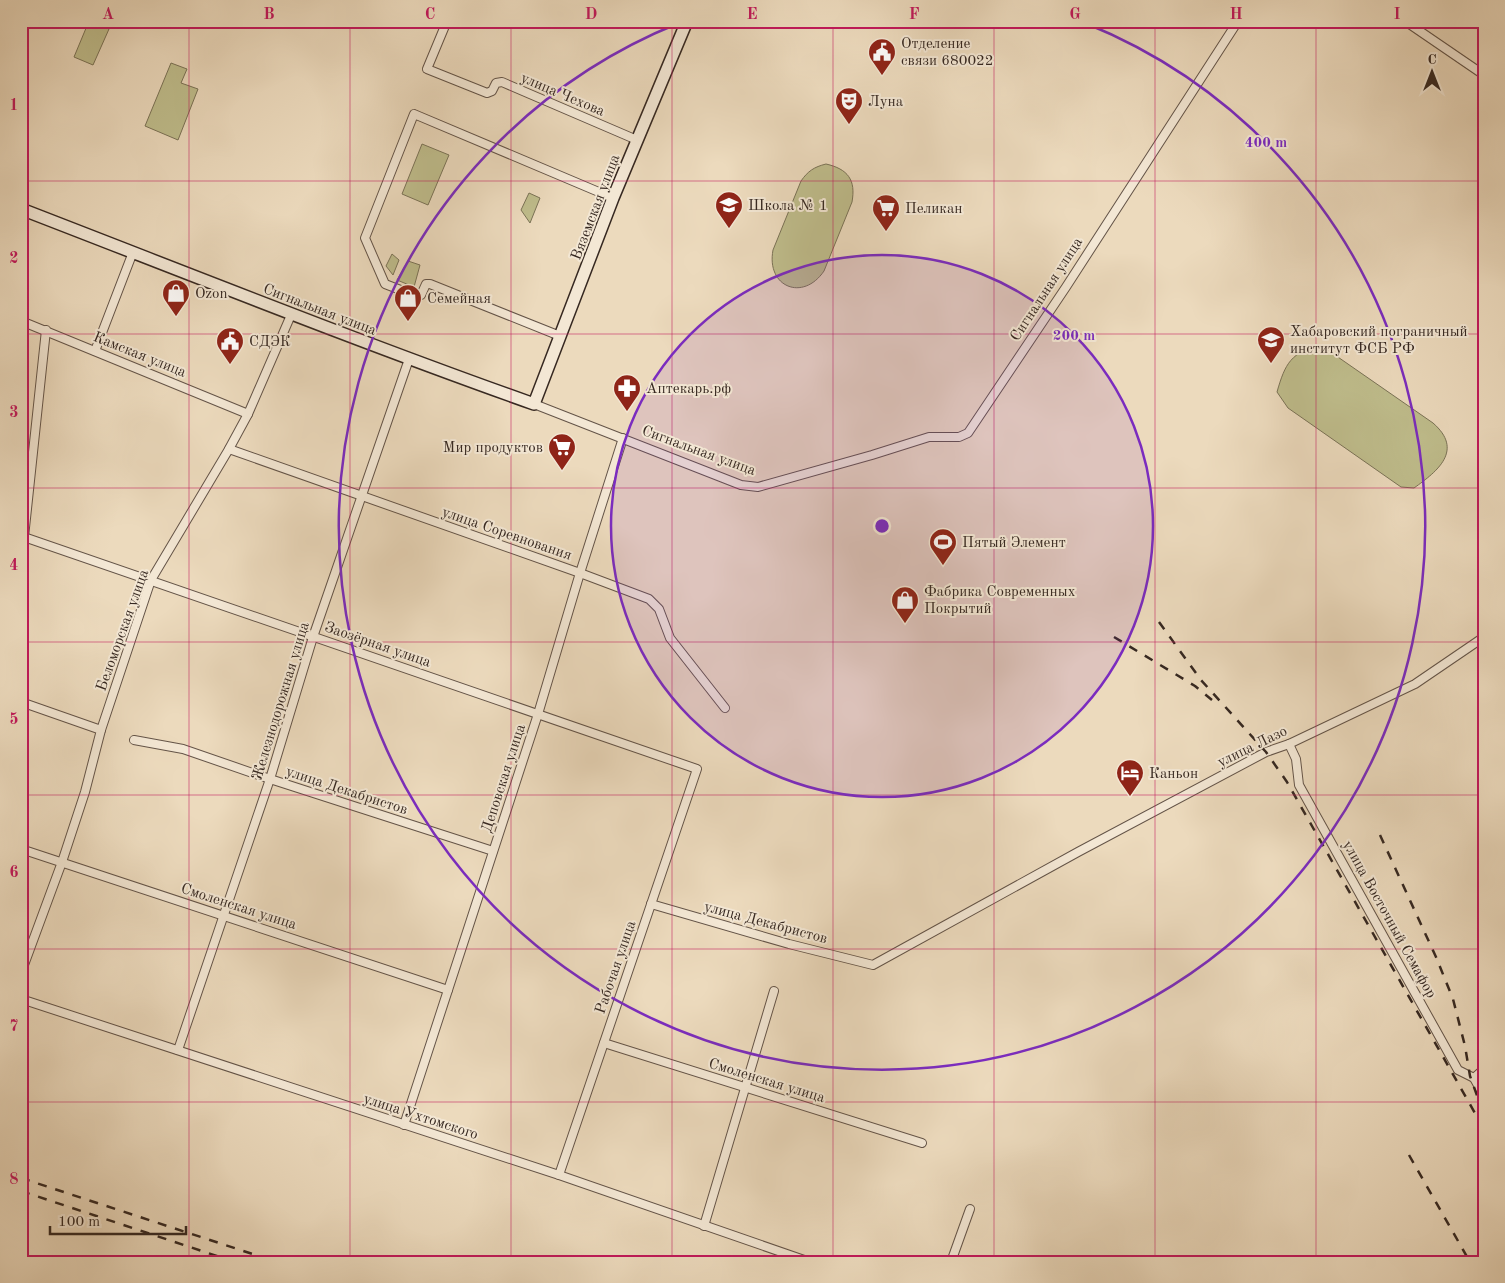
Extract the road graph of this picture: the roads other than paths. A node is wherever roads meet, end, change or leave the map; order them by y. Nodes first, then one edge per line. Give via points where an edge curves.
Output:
1 (447, 21) edge
2 (687, 21) edge
3 (1238, 21) edge
4 (1405, 21) edge
5 (1484, 75) edge
6 (637, 140) junction
7 (613, 198) junction
8 (21, 209) edge
9 (133, 252) junction
10 (291, 315) junction
11 (21, 321) edge
12 (46, 330) junction
13 (560, 336) junction
14 (95, 351) junction
15 (409, 360) junction
16 (534, 404) junction
17 (248, 414) junction
18 (623, 438) junction
19 (230, 449) junction
20 (362, 496) junction
21 (23, 537) edge
22 (580, 573) junction
23 (151, 580) junction
24 (313, 637) junction
25 (1484, 638) edge
26 (21, 702) edge
27 (725, 708) dead end
28 (538, 714) junction
29 (101, 730) junction
30 (134, 740) dead end
31 (1289, 744) junction
32 (697, 769) joint
33 (270, 779) junction
34 (21, 849) edge
35 (493, 851) junction
36 (62, 862) junction
37 (651, 904) junction
38 (224, 915) junction
39 (873, 965) joint
40 (21, 973) edge
41 (448, 990) junction
42 (774, 992) dead end
43 (21, 999) edge
44 (604, 1043) junction
45 (178, 1050) junction
46 (1484, 1069) edge
47 (1474, 1078) junction
48 (745, 1088) junction
49 (1484, 1096) edge
50 (404, 1125) junction
51 (922, 1143) dead end
52 (559, 1175) junction
53 (970, 1209) dead end
54 (704, 1226) junction
55 (810, 1262) edge
56 (951, 1262) edge

1 - 6 street, улица Чехова via 427,69 487,93 496,83 502,82
2 - 6 street, Вяземская улица
3 - 18 street, Сигнальная улица via 968,433 959,437 929,437 758,487 741,485
4 - 5 street
6 - 7 street, Вяземская улица
7 - 13 street, Вяземская улица
7 - 13 street via 414,114 365,238 385,284 416,296 426,284 430,284
8 - 9 street, Сигнальная улица
9 - 10 street, Сигнальная улица
9 - 14 street
10 - 15 street, Сигнальная улица
10 - 17 street, Беломорская улица
11 - 12 street, Камская улица
12 - 14 street, Камская улица
12 - 21 street
13 - 16 street, Вяземская улица
14 - 17 street, Камская улица
15 - 16 street, Сигнальная улица
15 - 20 street, Железнодорожная улица
16 - 18 street, Сигнальная улица
17 - 19 street, Беломорская улица
18 - 22 street, Деповская улица
19 - 20 street, улица Соревнования
19 - 23 street, Беломорская улица
20 - 22 street, улица Соревнования
20 - 24 street, Железнодорожная улица
21 - 23 street, Заозёрная улица
22 - 27 street, улица Соревнования via 649,599 659,609 670,638
22 - 28 street, Деповская улица
23 - 24 street, Заозёрная улица
23 - 29 street, Беломорская улица
24 - 28 street, Заозёрная улица
24 - 33 street, Железнодорожная улица
25 - 31 street, улица Лазо via 1415,684
26 - 29 street
28 - 32 street, Заозёрная улица
28 - 35 street, Деповская улица
29 - 36 street, Беломорская улица
30 - 33 street, улица Декабристов via 183,749
31 - 39 street, улица Лазо via 1266,752
31 - 47 street, улица Восточный Семафор via 1296,759 1299,785 1458,1070
32 - 37 street, Рабочая улица
33 - 35 street, улица Декабристов
33 - 38 street, Железнодорожная улица
34 - 36 street, Смоленская улица
35 - 41 street, Деповская улица
36 - 38 street, Смоленская улица
36 - 40 street, Беломорская улица
37 - 39 street, улица Декабристов
37 - 44 street, Рабочая улица
38 - 41 street, Смоленская улица
38 - 45 street, Железнодорожная улица
41 - 50 street, Деповская улица
42 - 48 street
43 - 45 street, улица Ухтомского
44 - 48 street, Смоленская улица
44 - 52 street, Рабочая улица
45 - 50 street, улица Ухтомского
46 - 47 street
47 - 49 street, улица Восточный Семафор
48 - 51 street, Смоленская улица
48 - 54 street
50 - 52 street, улица Ухтомского
52 - 54 street, улица Ухтомского
53 - 56 street
54 - 55 street, улица Ухтомского

